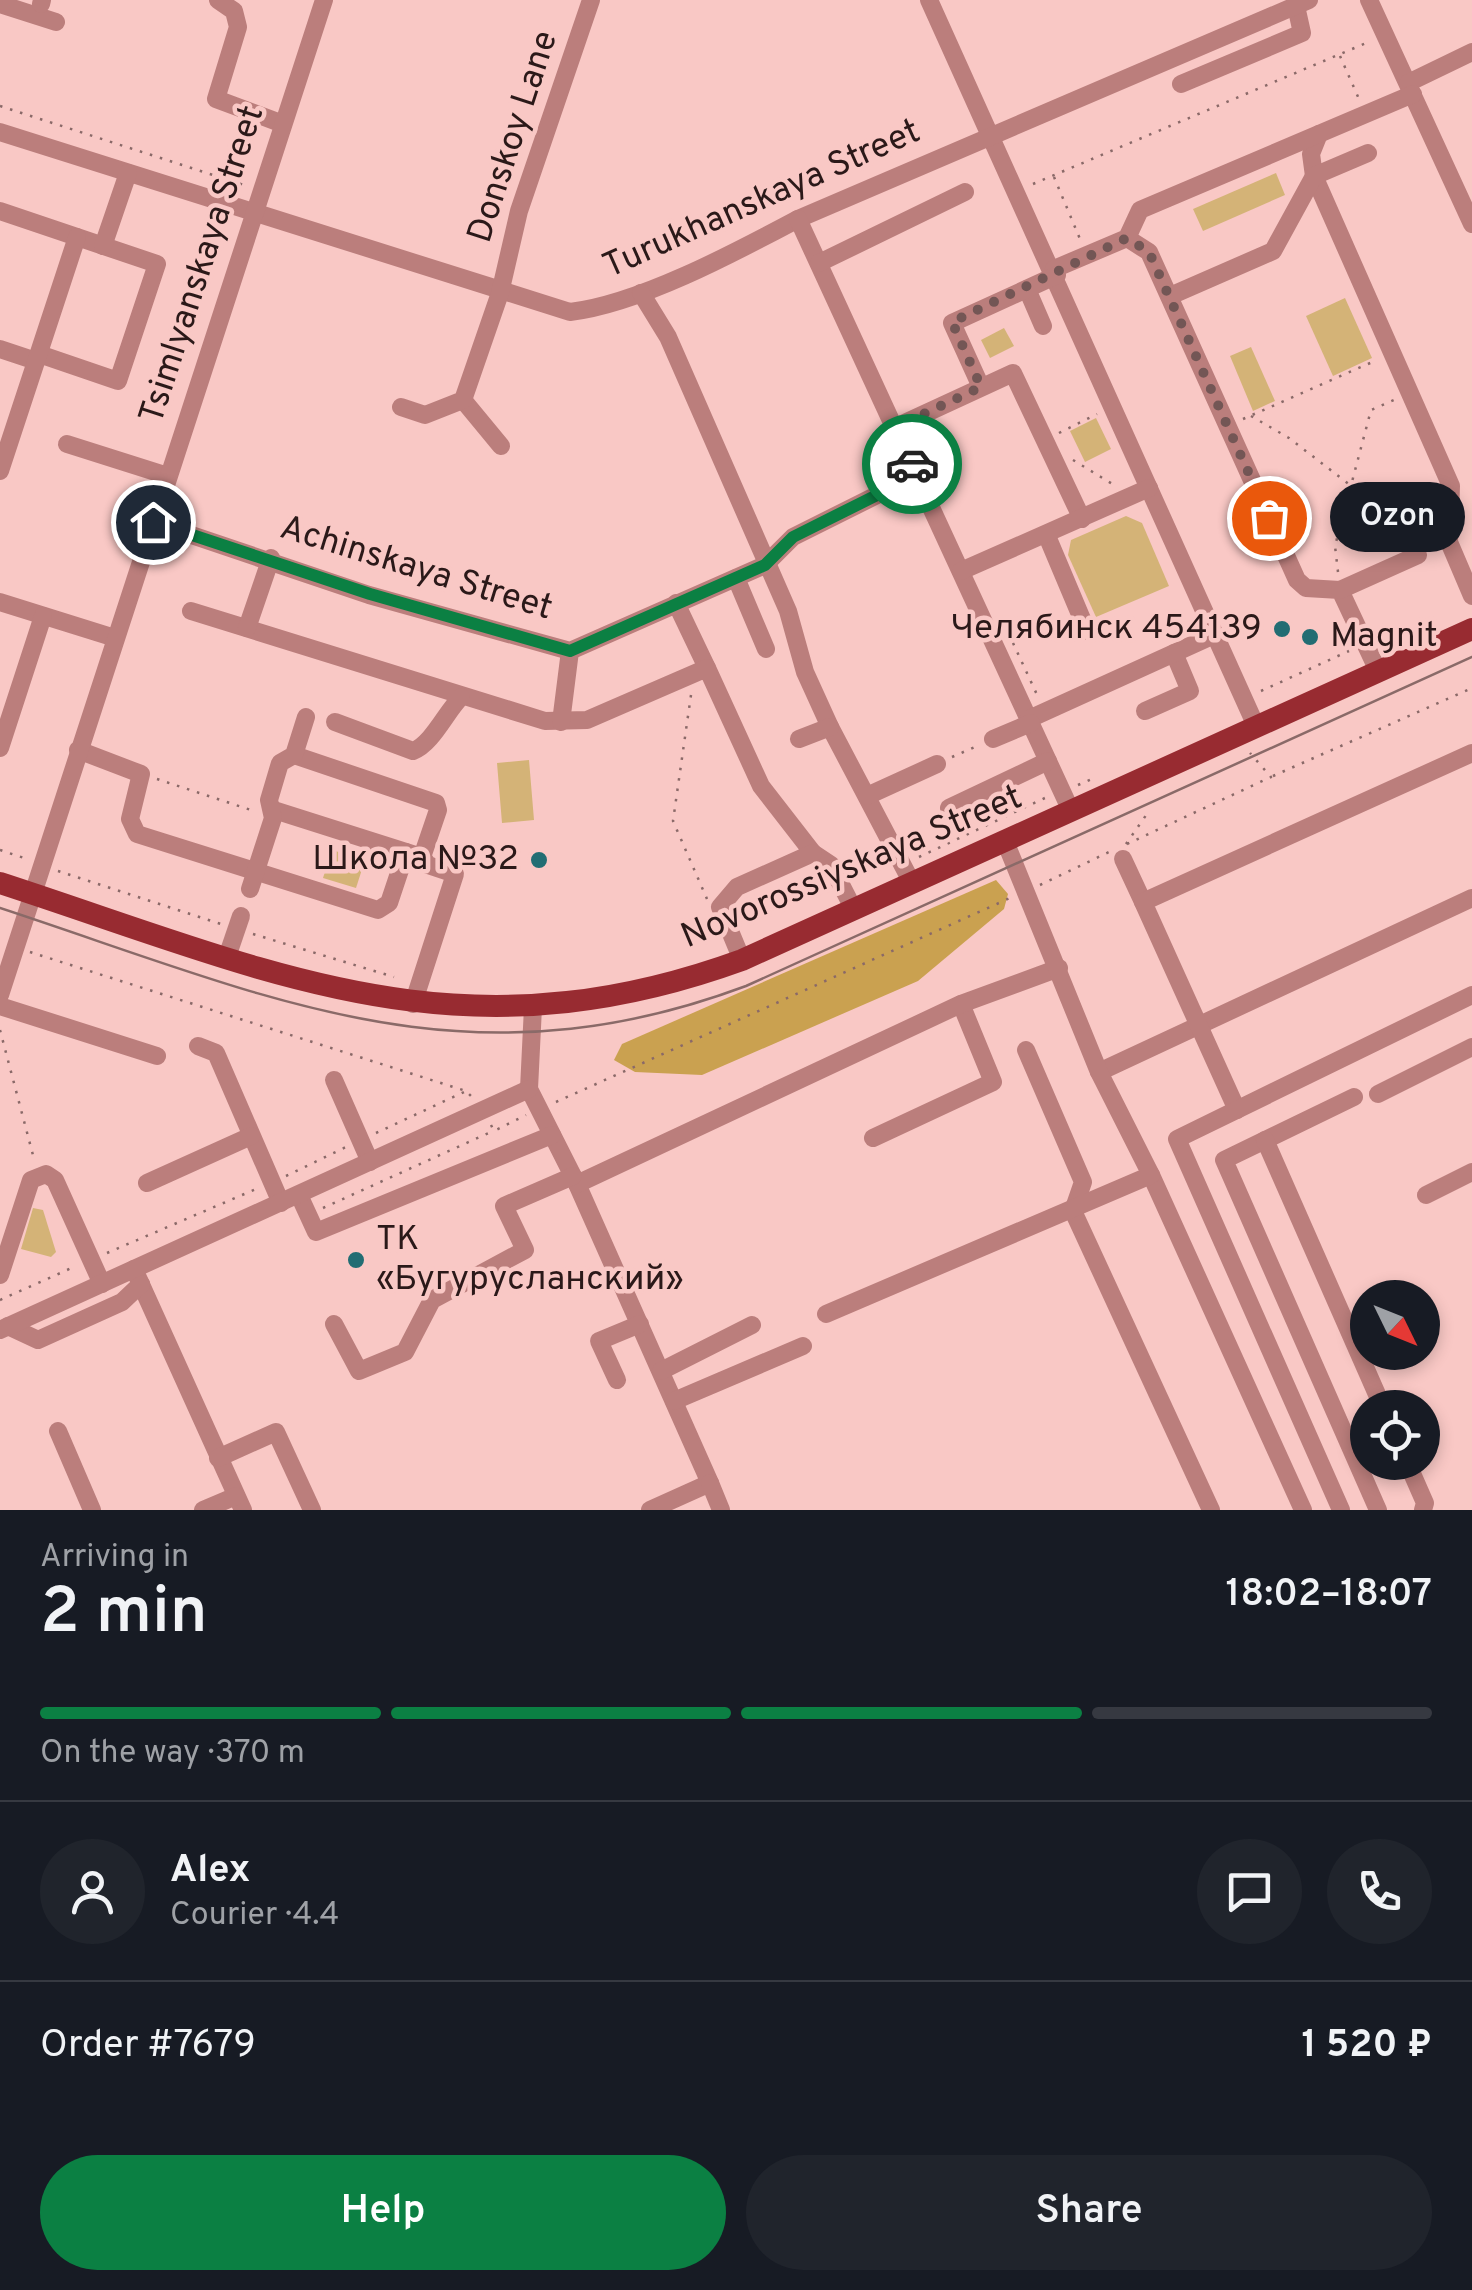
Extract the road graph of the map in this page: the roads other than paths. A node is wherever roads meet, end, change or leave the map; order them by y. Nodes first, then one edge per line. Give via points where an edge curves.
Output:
1 (218, 0) edge
2 (324, 0) edge
3 (591, 0) edge
4 (929, 0) edge
5 (1369, 0) edge
6 (1302, 3) edge
7 (0, 4) edge
8 (56, 22) dead end
9 (1469, 58) edge
10 (1182, 84) dead end
11 (1411, 88) junction
12 (283, 124) junction
13 (0, 132) edge
14 (992, 134) junction
15 (1319, 134) junction
16 (1368, 153) dead end
17 (128, 173) junction
18 (1314, 176) junction
19 (965, 192) dead end
20 (0, 212) edge
21 (254, 214) junction
22 (798, 218) junction
23 (1472, 224) edge
24 (77, 237) junction
25 (1127, 238) junction
26 (103, 246) junction
27 (818, 263) junction
28 (1056, 272) junction
29 (1026, 289) junction
30 (500, 293) junction
31 (641, 293) junction
32 (1170, 296) junction
33 (1043, 326) dead end
34 (0, 349) edge
35 (37, 357) junction
36 (981, 387) junction
37 (463, 400) junction
38 (402, 407) dead end
39 (896, 427) junction
40 (67, 444) dead end
41 (501, 446) dead end
42 (2, 460) edge
43 (917, 475) junction
44 (168, 476) junction
45 (1141, 492) junction
46 (1082, 519) junction
47 (153, 522) junction
48 (1047, 536) junction
49 (1418, 556) dead end
50 (271, 558) junction
51 (765, 565) junction
52 (962, 571) junction
53 (736, 578) junction
54 (1340, 590) junction
55 (1472, 596) edge
56 (0, 602) edge
57 (676, 603) junction
58 (191, 612) dead end
59 (43, 616) junction
60 (247, 628) junction
61 (1472, 629) edge
62 (1087, 631) dead end
63 (1214, 635) junction
64 (115, 638) junction
65 (766, 649) dead end
66 (570, 651) junction
67 (1174, 653) junction
68 (700, 671) junction
69 (1378, 671) junction
70 (460, 697) junction
71 (1146, 711) dead end
72 (306, 717) dead end
73 (1030, 721) junction
74 (335, 722) dead end
75 (561, 722) junction
76 (830, 726) junction
77 (1249, 729) junction
78 (799, 739) dead end
79 (993, 739) road end
80 (0, 748) edge
81 (78, 750) junction
82 (1472, 753) edge
83 (294, 755) junction
84 (1048, 761) junction
85 (937, 764) road end
86 (867, 796) junction
87 (1066, 801) junction
88 (949, 808) dead end
89 (273, 814) junction
90 (1005, 841) junction
91 (1124, 852) road end
92 (813, 853) junction
93 (414, 855) junction
94 (256, 869) junction
95 (908, 874) junction
96 (0, 883) edge
97 (250, 889) dead end
98 (32, 893) junction
99 (1472, 898) edge
100 (1143, 902) junction
101 (854, 910) junction
102 (239, 923) road end
103 (227, 957) junction
104 (742, 960) junction
105 (1060, 968) junction
106 (416, 994) junction
107 (0, 995) edge
108 (1472, 995) edge
109 (961, 1004) junction
110 (0, 1006) edge
111 (533, 1007) junction
112 (1200, 1026) junction
113 (198, 1046) dead end
114 (1472, 1047) edge
115 (1026, 1050) dead end
116 (157, 1056) dead end
117 (1099, 1072) junction
118 (334, 1080) dead end
119 (528, 1088) junction
120 (1378, 1094) dead end
121 (1354, 1097) dead end
122 (1237, 1110) junction
123 (552, 1135) junction
124 (252, 1136) junction
125 (872, 1138) dead end
126 (1265, 1140) junction
127 (370, 1162) junction
128 (1226, 1166) junction
129 (1472, 1172) edge
130 (1151, 1175) junction
131 (575, 1180) junction
132 (1195, 1180) junction
133 (147, 1183) dead end
134 (1426, 1195) dead end
135 (290, 1199) junction
136 (1074, 1210) junction
137 (0, 1275) edge
138 (138, 1277) junction
139 (102, 1284) junction
140 (826, 1314) dead end
141 (334, 1324) dead end
142 (640, 1324) junction
143 (752, 1324) dead end
144 (4, 1328) edge
145 (802, 1346) dead end
146 (661, 1371) junction
147 (618, 1380) dead end
148 (1375, 1390) edge
149 (674, 1402) junction
150 (58, 1431) dead end
151 (218, 1458) junction
152 (1415, 1480) edge
153 (710, 1483) junction
154 (239, 1503) edge
155 (92, 1510) edge
156 (204, 1510) edge
157 (312, 1510) edge
158 (650, 1510) edge
159 (721, 1510) edge
160 (1211, 1510) edge
161 (1303, 1510) edge
162 (1341, 1510) edge
163 (1378, 1510) edge
164 (1422, 1510) edge

1 - 12 street via 234,11 238,27 216,99
2 - 12 street, Tsimlyanskaya Street
3 - 30 street, Donskoy Lane via 519,211
4 - 14 street
5 - 11 street
6 - 10 street via 1302,33
6 - 14 street, Turukhanskaya Street
7 - 8 street
9 - 11 street
11 - 15 street
11 - 23 street
12 - 21 street, Tsimlyanskaya Street
13 - 17 street, Turukhanskaya Street
14 - 22 street, Turukhanskaya Street
14 - 28 street
15 - 18 street
15 - 25 street via 1140,210
16 - 18 street
17 - 21 street, Turukhanskaya Street
17 - 26 street
18 - 32 street via 1273,251
18 - 55 street via 1450,486 1449,542
19 - 27 street
20 - 24 street
21 - 30 street, Turukhanskaya Street
21 - 44 street, Tsimlyanskaya Street
22 - 27 street
22 - 31 street, Turukhanskaya Street
24 - 26 street
24 - 35 street
25 - 28 street
25 - 32 street via 1149,252
26 - 35 street via 157,264 118,381
27 - 39 street
28 - 29 street
28 - 45 street
29 - 33 street
29 - 36 street via 952,322
30 - 31 street, Turukhanskaya Street via 570,312
30 - 37 street, Donskoy Lane
31 - 51 street via 668,337
32 - 54 street via 1297,580 1306,588
34 - 35 street
35 - 42 street
36 - 39 street
36 - 46 street via 1013,373
37 - 38 street via 425,416
37 - 41 street
39 - 43 street
40 - 44 street
43 - 51 street, Achinskaya Street via 793,537
43 - 52 street
44 - 47 street, Tsimlyanskaya Street
45 - 46 street
45 - 63 street
46 - 48 street
47 - 50 street, Achinskaya Street
47 - 64 street, Tsimlyanskaya Street
48 - 52 street
48 - 62 street
49 - 54 street
50 - 60 street
50 - 66 street, Achinskaya Street
51 - 53 street, Achinskaya Street
51 - 76 street
52 - 73 street
53 - 57 street, Achinskaya Street
53 - 65 street
54 - 69 street
56 - 59 street
57 - 66 street, Achinskaya Street
57 - 68 street
58 - 60 street
59 - 64 street
59 - 80 street
60 - 70 street
61 - 69 main road, Novorossiyskaya Street
63 - 67 street
63 - 77 street
64 - 81 street, Tsimlyanskaya Street
66 - 75 street
67 - 71 street via 1190,691
67 - 73 street
68 - 75 street via 610,712
68 - 92 street via 761,786
69 - 77 main road, Novorossiyskaya Street
70 - 74 street via 426,744 413,751
70 - 75 street
72 - 83 street
73 - 79 street
73 - 84 street
76 - 78 street
76 - 86 street
77 - 87 main road, Novorossiyskaya Street
81 - 94 street via 142,774 130,819 137,834
81 - 98 street, Tsimlyanskaya Street
82 - 100 street
83 - 89 street via 280,763 268,800
83 - 93 street via 436,803
84 - 87 street
84 - 88 street
85 - 86 street
86 - 95 street
87 - 90 main road, Novorossiyskaya Street
89 - 93 street
89 - 94 street
90 - 95 main road, Novorossiyskaya Street
90 - 105 street
91 - 100 street
92 - 101 street via 831,866
92 - 104 street via 737,887 720,907
93 - 94 street via 389,903 378,910
93 - 106 street via 455,874
94 - 97 street
95 - 101 main road, Novorossiyskaya Street
96 - 98 main road, Novorossiyskaya Street
98 - 103 main road, Novorossiyskaya Street
98 - 107 street, Tsimlyanskaya Street
99 - 112 street
100 - 112 street
101 - 104 main road, Novorossiyskaya Street
102 - 103 street
103 - 106 main road, Novorossiyskaya Street via 318,986
104 - 111 main road, Novorossiyskaya Street via 633,993
105 - 109 street
105 - 117 street
106 - 111 main road, Novorossiyskaya Street
108 - 122 street
109 - 125 street via 992,1082
109 - 131 street
110 - 116 street
111 - 119 street
112 - 117 street
112 - 122 street
113 - 124 street via 216,1053
114 - 120 street
115 - 136 street via 1083,1182
117 - 130 street
118 - 127 street
119 - 123 street
119 - 127 street
121 - 126 street
122 - 132 street via 1177,1139
123 - 131 street
123 - 135 street via 316,1232
124 - 133 street
124 - 135 street via 272,1182
126 - 128 street via 1224,1160
126 - 148 street
127 - 135 street
128 - 132 street
128 - 163 street
129 - 134 street
130 - 136 street
130 - 161 street
131 - 141 street via 504,1206 525,1250 432,1300 404,1352 360,1371
131 - 142 street
132 - 162 street
135 - 138 street
136 - 140 street
136 - 160 street
137 - 139 street via 31,1180 46,1174 55,1180
138 - 139 street
138 - 144 street via 122,1302 38,1340
138 - 151 street
139 - 144 street
142 - 146 street
142 - 147 street via 600,1341
143 - 146 street
145 - 149 street
146 - 149 street
149 - 153 street
150 - 155 street
151 - 154 street
151 - 157 street via 276,1432
152 - 164 street
153 - 158 street
153 - 159 street
154 - 156 street

